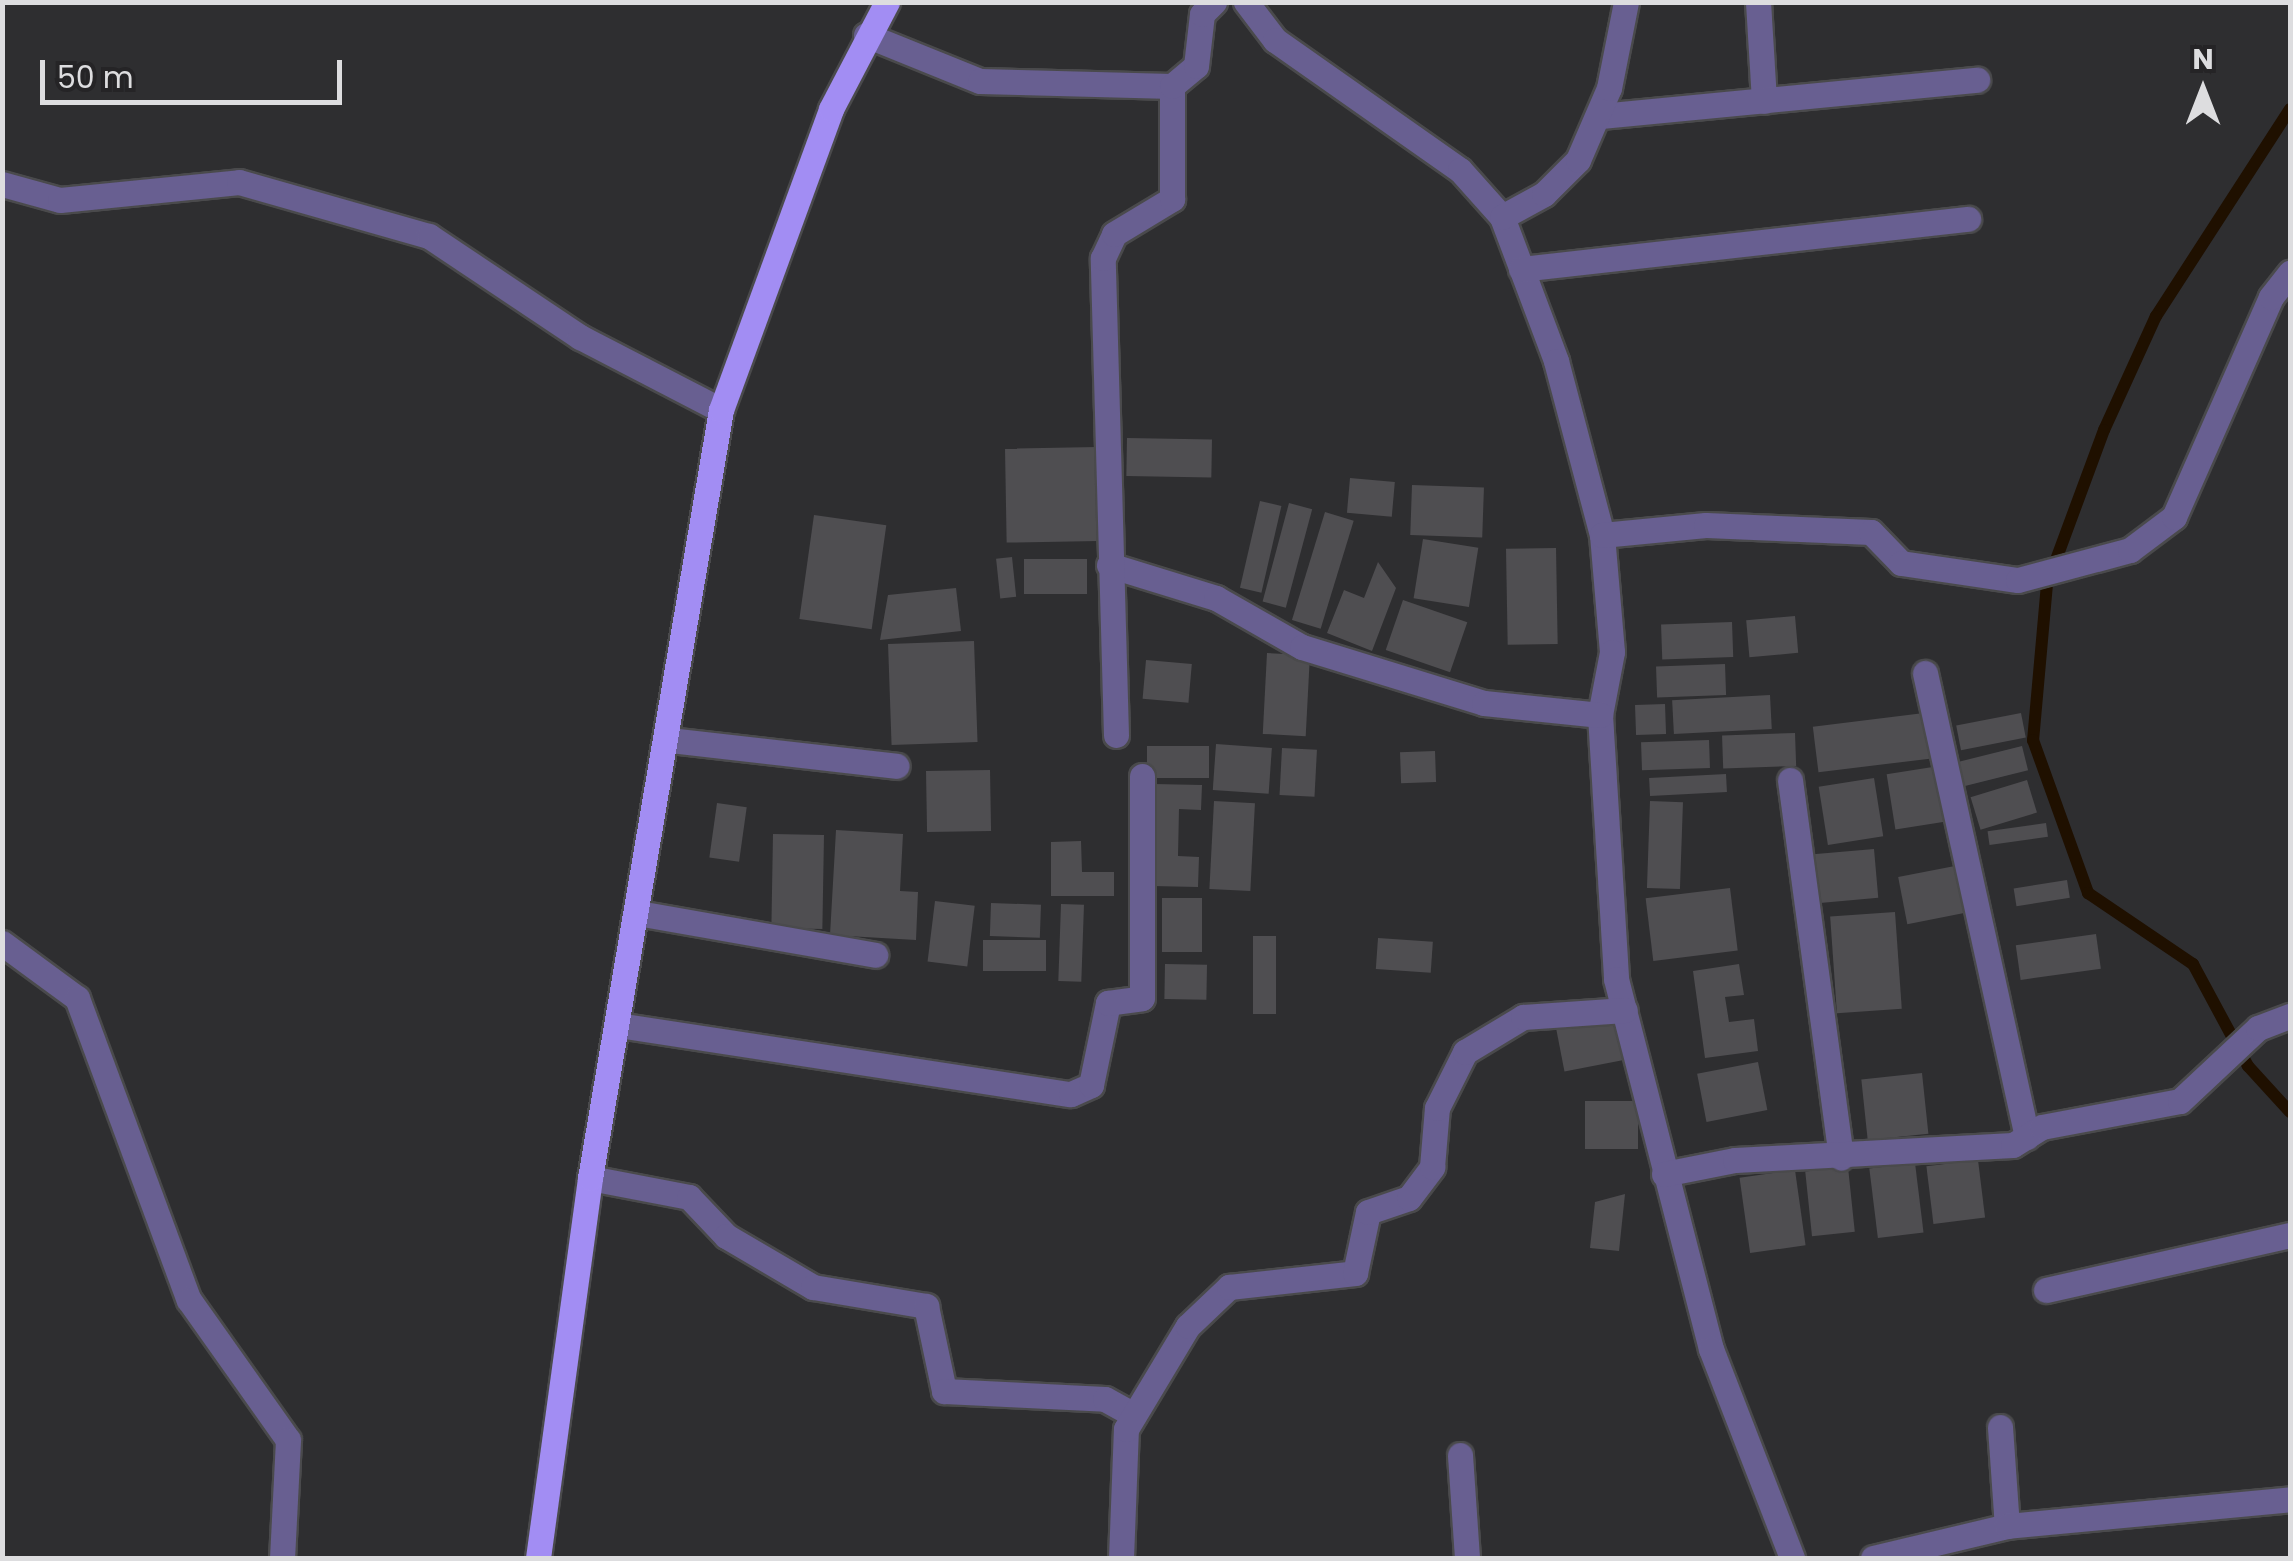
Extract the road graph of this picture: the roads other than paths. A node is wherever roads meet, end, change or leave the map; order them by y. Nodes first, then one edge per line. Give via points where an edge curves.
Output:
1 (887, 2) edge
2 (1214, 2) edge
3 (1246, 2) edge
4 (1626, 2) edge
5 (1758, 2) edge
6 (866, 35) junction
7 (1978, 80) dead end
8 (1172, 86) junction
9 (1764, 101) junction
10 (1600, 116) junction
11 (2, 184) edge
12 (1502, 216) junction
13 (1968, 218) dead end
14 (1521, 270) junction
15 (2290, 274) edge
16 (720, 410) junction
17 (1602, 535) junction
18 (1108, 566) junction
19 (1925, 672) dead end
20 (1600, 715) junction
21 (1116, 735) dead end
22 (670, 740) junction
23 (897, 766) dead end
24 (1142, 776) dead end
25 (1790, 780) dead end
26 (638, 913) junction
27 (2, 943) edge
28 (876, 954) dead end
29 (1624, 1010) junction
30 (2290, 1016) edge
31 (618, 1025) junction
32 (2026, 1137) junction
33 (1841, 1158) junction
34 (1664, 1174) junction
35 (590, 1178) junction
36 (2290, 1235) edge
37 (2046, 1290) dead end
38 (1134, 1415) junction
39 (2000, 1427) dead end
40 (1460, 1456) dead end
41 (2290, 1499) edge
42 (2007, 1526) junction
43 (282, 1558) edge
44 (538, 1558) edge
45 (1121, 1558) edge
46 (1467, 1558) edge
47 (1792, 1558) edge
48 (1873, 1558) edge

1 - 6 main road
2 - 8 street via 1202,14 1196,66
3 - 12 street via 1276,40 1460,170
4 - 10 street
5 - 9 street
6 - 8 street via 980,81
6 - 16 main road
7 - 9 street
8 - 18 street via 1172,199 1114,234 1103,258
9 - 10 street
10 - 12 street via 1578,160 1544,194
11 - 16 street via 60,200 239,182 430,236 580,337
12 - 14 street
13 - 14 street
14 - 17 street
15 - 17 street via 2259,323 2174,517 2130,550 2018,580 1901,564 1871,532 1706,524
16 - 22 main road
17 - 20 street via 1612,652
18 - 20 street via 1216,598 1302,646 1484,704
18 - 21 street
19 - 32 street
20 - 29 street
22 - 23 street
22 - 26 main road
24 - 31 street via 1142,998 1108,1004 1091,1085 1081,1090
25 - 33 street
26 - 28 street
26 - 31 main road
27 - 43 street via 76,998 189,1300 288,1440
29 - 34 street
29 - 38 street via 1522,1018 1465,1052 1437,1108 1432,1167 1409,1198 1368,1212 1355,1273 1229,1287 1188,1326
30 - 32 street via 2258,1028 2180,1101
31 - 35 main road
32 - 33 street via 1980,1153
33 - 34 street via 1736,1160
34 - 47 street via 1710,1349
35 - 38 street via 689,1197 780,1275 926,1306 944,1391 1105,1398
35 - 44 main road
36 - 37 street
38 - 45 street
39 - 42 street
40 - 46 street
41 - 42 street
42 - 48 street

